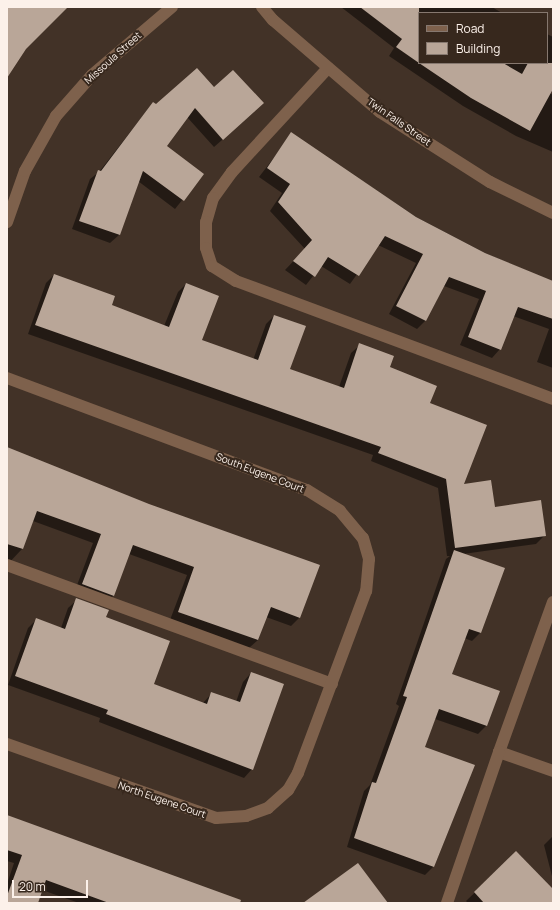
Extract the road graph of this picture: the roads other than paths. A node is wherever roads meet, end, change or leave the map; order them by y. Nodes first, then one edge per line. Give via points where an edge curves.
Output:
1 (172, 7) edge
2 (262, 7) edge
3 (328, 68) junction
4 (553, 213) edge
5 (7, 222) edge
6 (7, 378) edge
7 (553, 399) edge
8 (7, 565) edge
9 (553, 602) edge
10 (332, 684) junction
11 (327, 699) joint
12 (7, 744) edge
13 (499, 752) junction
14 (553, 771) edge
15 (447, 903) edge

1 - 5 street, Missoula Street via 92,75 56,116 25,170
2 - 3 street, Twin Falls Street via 273,20
3 - 4 street, Twin Falls Street via 380,112 430,145 490,182
3 - 7 street via 232,172 214,198 206,222 206,248 212,266 236,281
6 - 10 street, South Eugene Court via 307,490 340,511 363,538 369,559 366,591
8 - 10 street
9 - 13 street
10 - 11 street, South Eugene Court
11 - 12 street, North Eugene Court via 298,773 288,790 268,808 246,816 216,818
13 - 14 street
13 - 15 street

